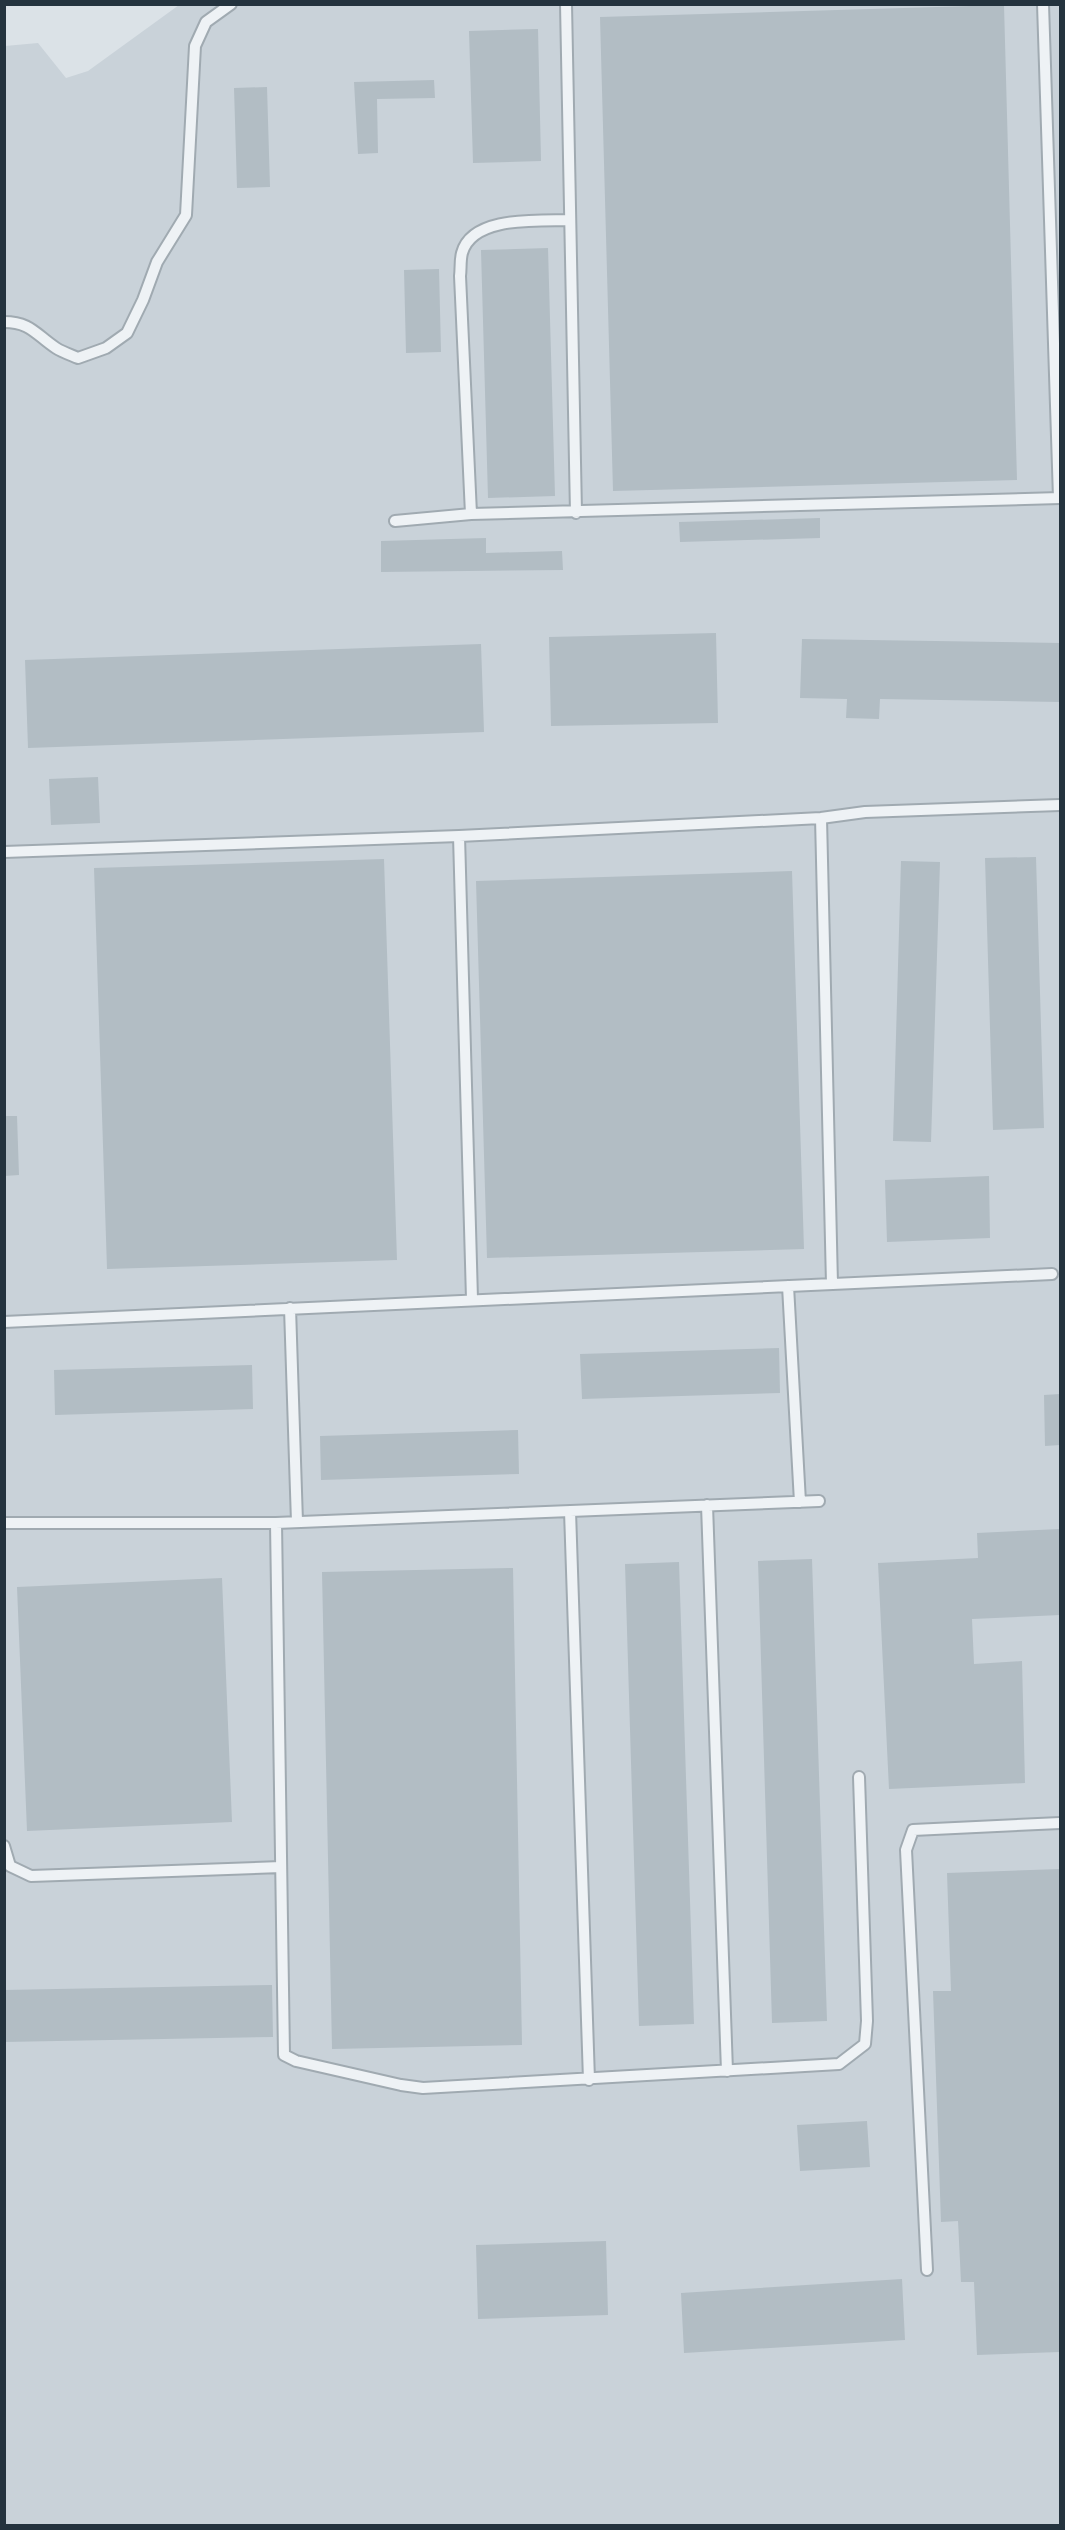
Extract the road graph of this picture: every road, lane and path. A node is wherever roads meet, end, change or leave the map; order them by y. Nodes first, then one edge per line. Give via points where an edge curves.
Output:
1 (231, 4) edge
2 (566, 4) edge
3 (1043, 4) edge
4 (570, 220) junction
5 (4, 322) edge
6 (1060, 498) edge
7 (576, 513) junction
8 (471, 514) junction
9 (394, 521) dead end
10 (1060, 805) edge
11 (821, 818) junction
12 (459, 836) junction
13 (4, 852) edge
14 (1053, 1274) dead end
15 (832, 1284) junction
16 (788, 1286) junction
17 (472, 1299) junction
18 (290, 1308) junction
19 (4, 1322) edge
20 (819, 1501) dead end
21 (800, 1502) junction
22 (707, 1505) junction
23 (570, 1511) junction
24 (297, 1522) junction
25 (4, 1523) edge
26 (276, 1523) junction
27 (859, 1777) dead end
28 (1060, 1823) edge
29 (4, 1846) edge
30 (281, 1867) junction
31 (727, 2072) junction
32 (590, 2080) junction
33 (927, 2270) dead end

1 - 5 lane via 206,22 195,46 186,215 157,262 126,333 106,348 78,358 18,322
2 - 4 lane
3 - 6 lane
4 - 7 lane
4 - 8 lane via 492,226 473,235 462,251
6 - 7 lane
7 - 8 lane
8 - 9 lane
10 - 11 lane via 865,812
11 - 12 lane
11 - 15 lane
12 - 13 lane
12 - 17 lane
14 - 15 lane
15 - 16 lane
16 - 17 lane
16 - 21 lane
17 - 18 lane
18 - 19 lane
18 - 24 lane
20 - 21 lane
21 - 22 lane
22 - 23 lane
22 - 31 lane
23 - 24 lane
23 - 32 lane
24 - 26 lane
25 - 26 lane
26 - 30 lane
27 - 31 lane via 865,2044 839,2064
28 - 33 lane via 913,1830 906,1850
29 - 30 lane via 10,1866 31,1876
30 - 32 lane via 284,2055 296,2061 423,2088
31 - 32 lane

